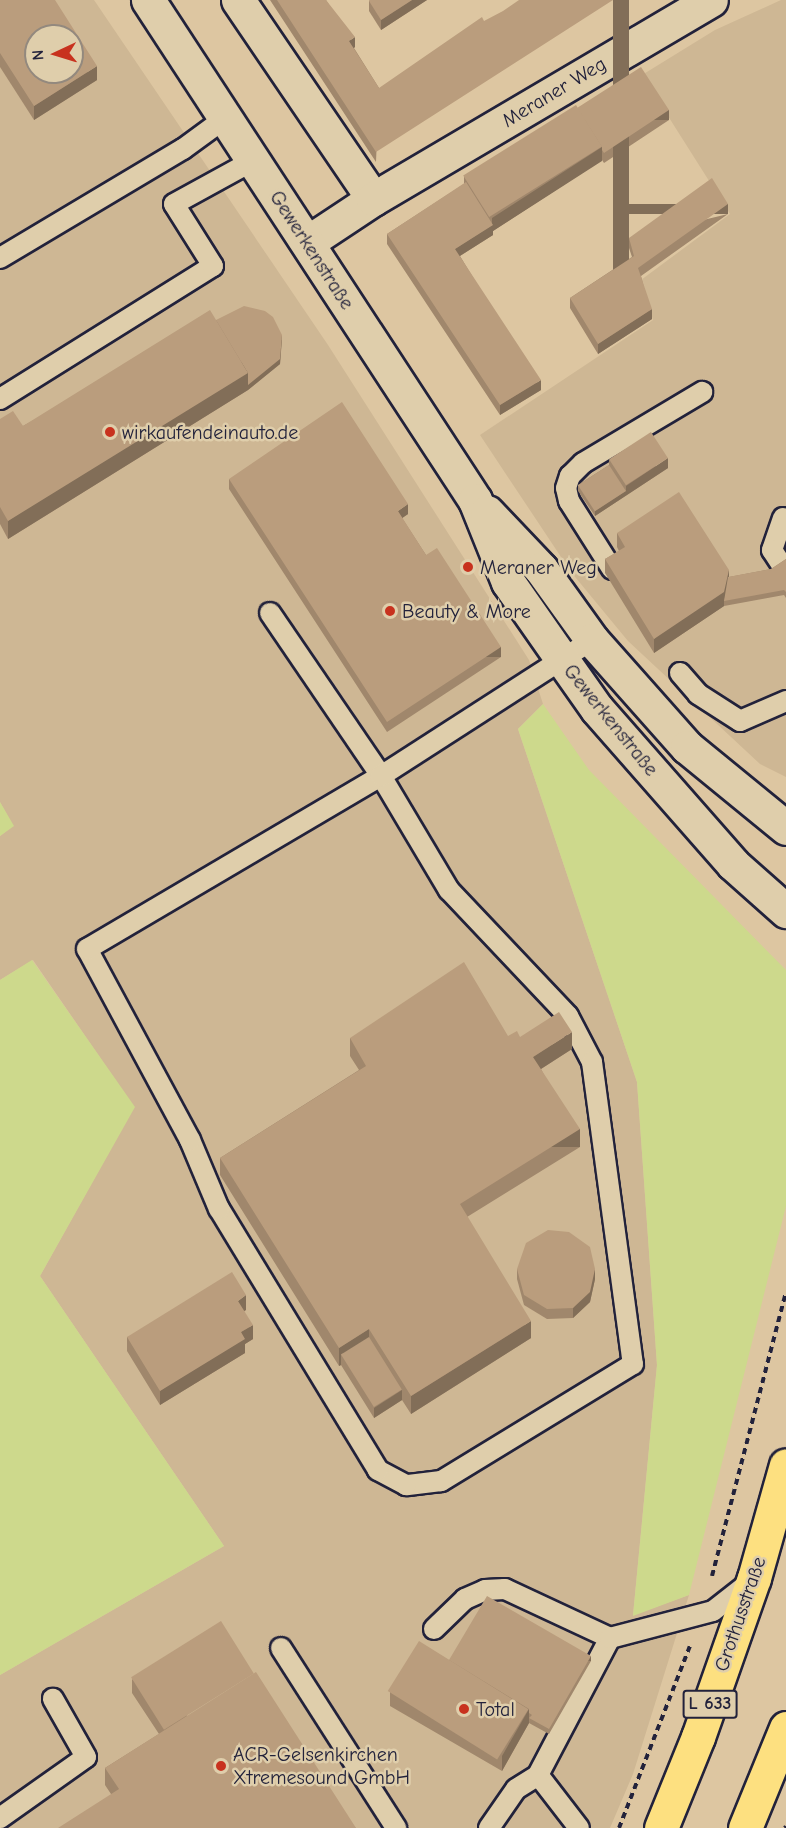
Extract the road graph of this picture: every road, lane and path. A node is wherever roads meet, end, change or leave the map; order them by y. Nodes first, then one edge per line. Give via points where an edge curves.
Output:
1 (148, 0) edge
2 (238, 0) edge
3 (711, 0) edge
4 (224, 119) junction
5 (254, 160) junction
6 (373, 199) junction
7 (308, 242) junction
8 (0, 258) edge
9 (702, 392) dead end
10 (0, 399) edge
11 (475, 500) junction
12 (783, 518) dead end
13 (783, 567) edge
14 (612, 569) edge
15 (270, 613) dead end
16 (592, 640) junction
17 (561, 658) junction
18 (680, 673) dead end
19 (786, 700) edge
20 (381, 776) junction
21 (779, 816) edge
22 (786, 911) edge
23 (786, 1292) edge
24 (786, 1465) edge
25 (754, 1578) junction
26 (703, 1613) junction
27 (434, 1629) dead end
28 (610, 1638) junction
29 (281, 1648) dead end
30 (52, 1699) dead end
31 (786, 1728) edge
32 (538, 1775) junction
33 (0, 1818) edge
34 (396, 1828) edge
35 (489, 1828) edge
36 (579, 1828) edge
37 (619, 1828) edge
38 (661, 1828) edge
39 (745, 1828) edge

1 - 4 street, Gewerkenstraße
2 - 6 street
3 - 6 street, Meraner Weg
4 - 5 street, Gewerkenstraße
4 - 8 lane via 183,149
5 - 7 street, Gewerkenstraße
5 - 10 lane via 174,204 213,266
6 - 7 street, Meraner Weg
7 - 11 street, Gewerkenstraße
9 - 14 lane via 583,463 570,476 566,488 569,501
11 - 16 street, Gewerkenstraße via 541,568
11 - 17 street, Gewerkenstraße via 508,582
12 - 13 lane via 772,550
15 - 20 lane
16 - 17 lane
16 - 21 street, Gewerkenstraße via 687,747
17 - 20 lane
17 - 22 street, Gewerkenstraße via 597,709 726,856
18 - 19 lane via 698,693 740,721
20 - 20 lane via 87,949 190,1140 219,1209 378,1470 406,1485 441,1481 633,1364 592,1062 567,1016 449,890
23 - 26 path
24 - 25 main road, Grothusstraße / L 633
25 - 26 lane via 713,1611
25 - 38 main road, Grothusstraße / L 633
26 - 28 lane
26 - 37 path
27 - 28 lane via 465,1599 485,1590 505,1589
28 - 32 lane
29 - 34 lane
30 - 33 lane via 86,1757
31 - 39 main road
32 - 35 lane via 516,1789
32 - 36 lane

